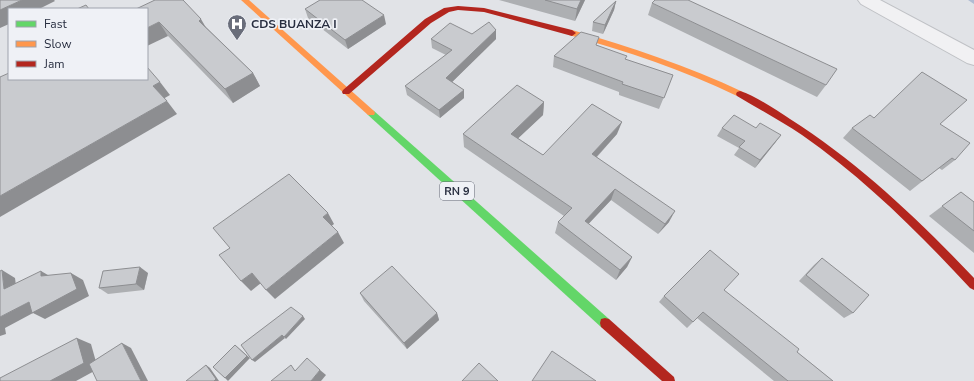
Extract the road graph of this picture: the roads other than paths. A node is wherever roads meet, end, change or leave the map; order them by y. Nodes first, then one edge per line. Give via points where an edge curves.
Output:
1 (245, 0) edge
2 (866, 0) edge
3 (974, 58) edge
4 (346, 92) junction
5 (974, 286) edge
6 (670, 381) edge

1 - 4 street, RN 9 / RN 9
2 - 3 street
4 - 5 street via 430,20 446,10 462,7 483,10 598,41 662,61 722,85 772,112 827,148 888,197 945,253
4 - 6 street, RN 9 / RN 9

